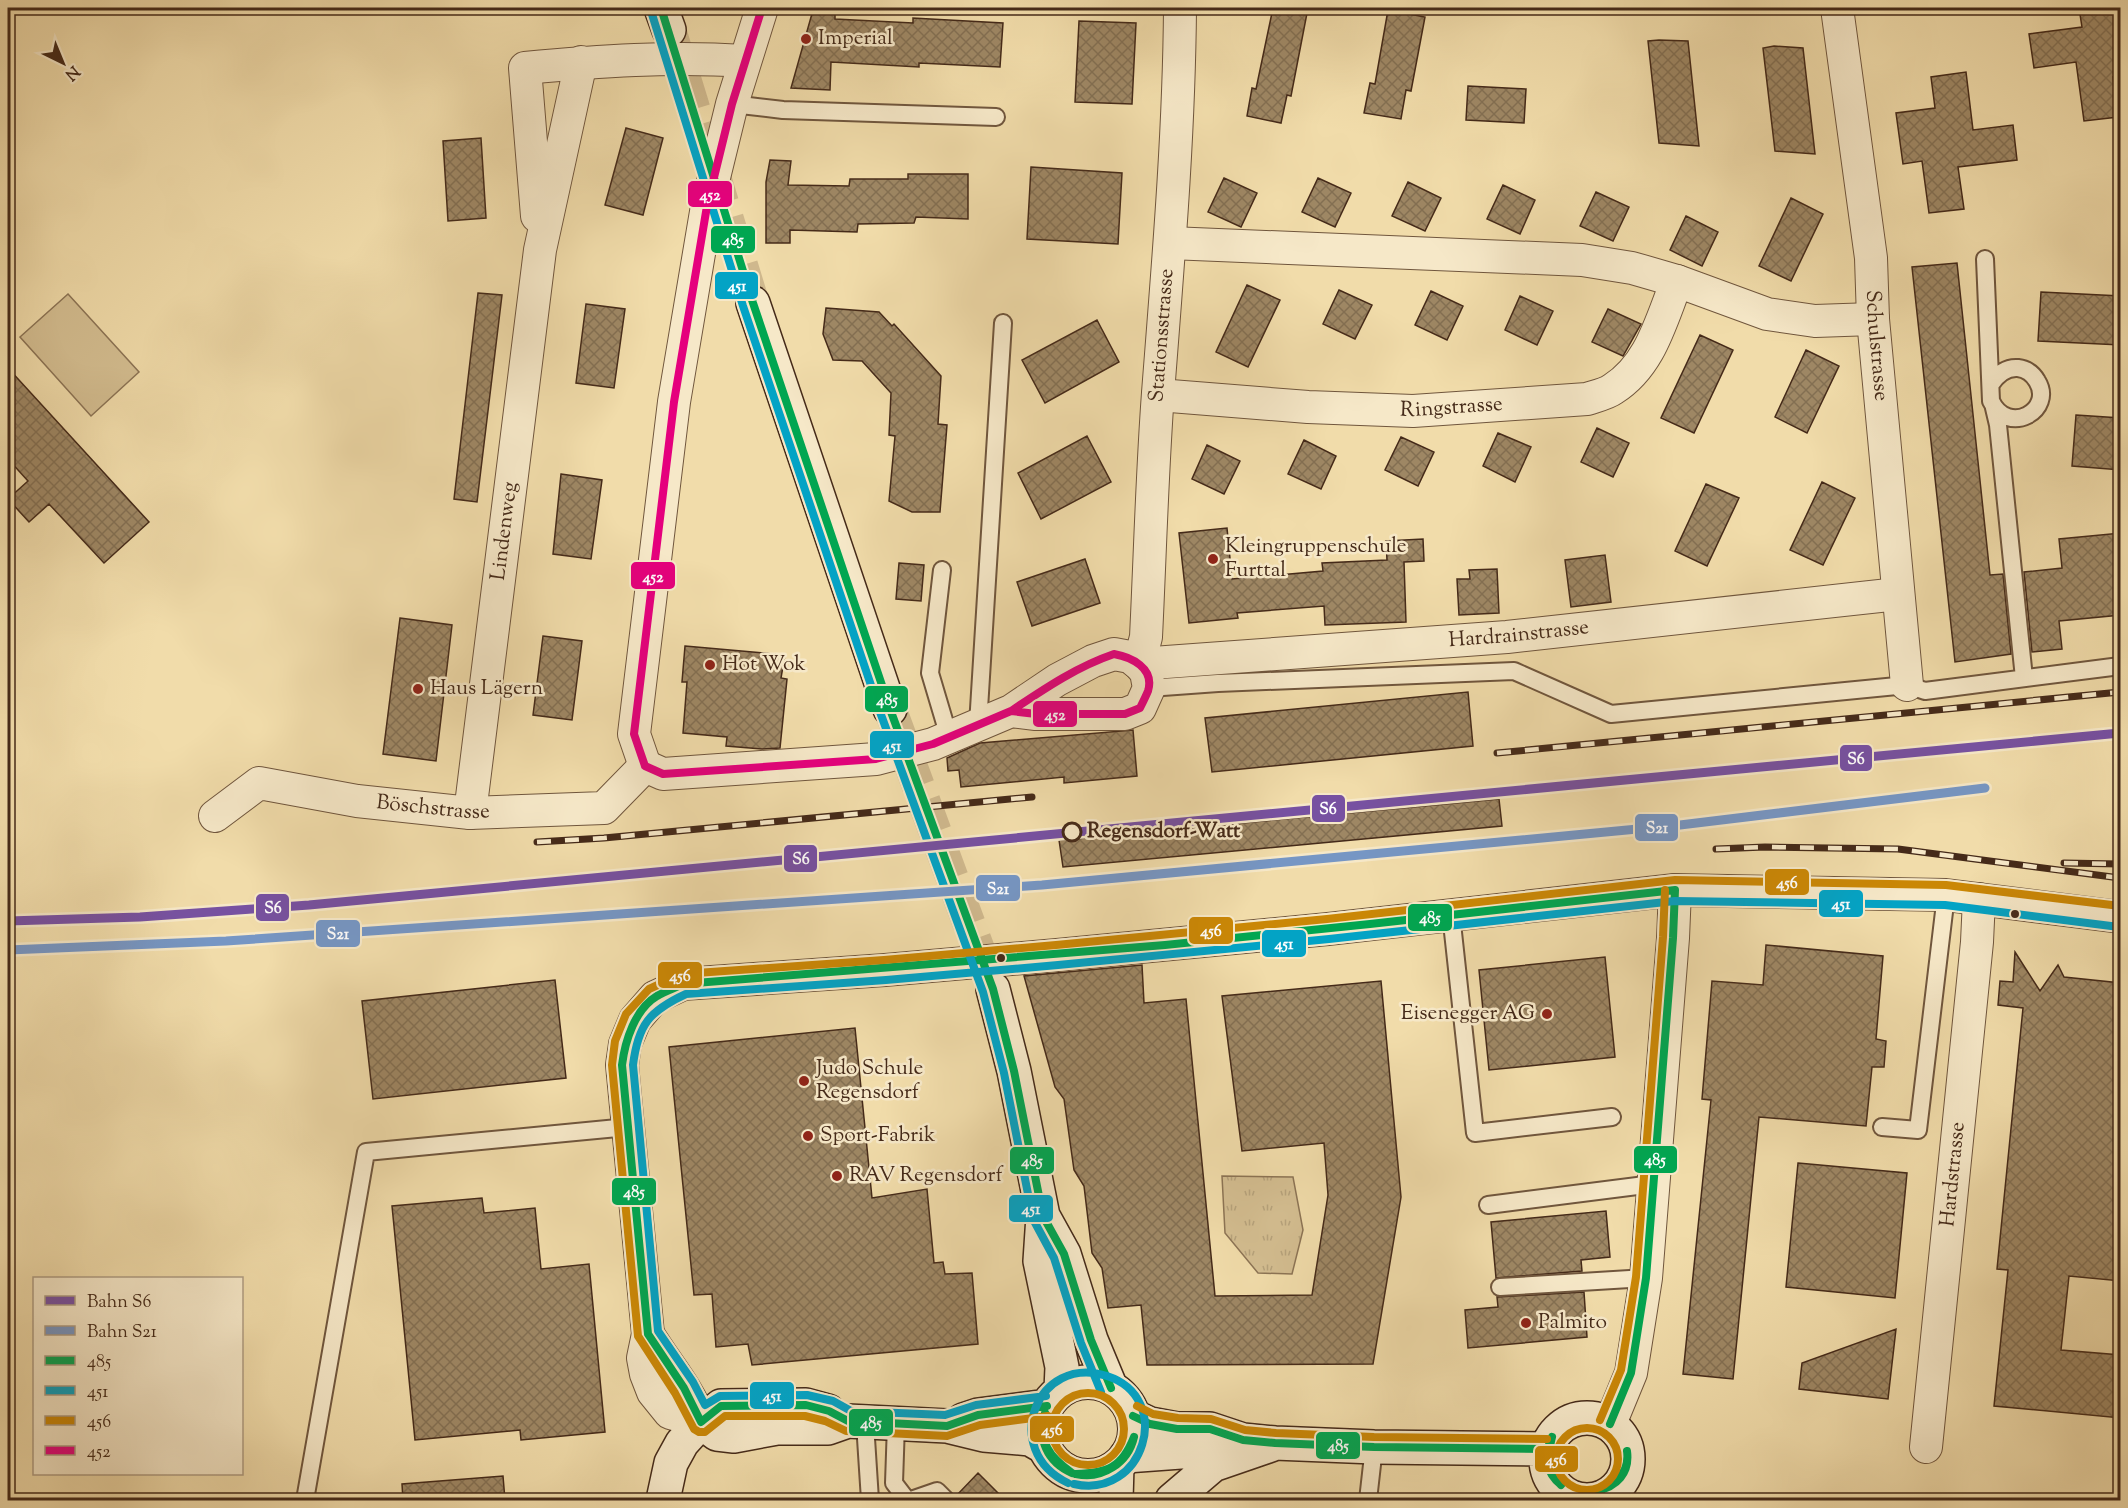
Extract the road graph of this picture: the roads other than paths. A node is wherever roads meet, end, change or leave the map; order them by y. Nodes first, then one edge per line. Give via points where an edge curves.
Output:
1 (762, 8) edge
2 (1180, 8) edge
3 (1837, 8) edge
4 (744, 61) junction
5 (581, 62) junction
6 (732, 104) junction
7 (996, 117) dead end
8 (1170, 243) junction
9 (540, 250) junction
10 (1985, 259) dead end
11 (1677, 281) junction
12 (753, 303) tunnel mouth
13 (1873, 319) junction
14 (1003, 323) dead end
15 (1991, 384) junction
16 (1158, 395) junction
17 (1994, 408) junction
18 (942, 570) dead end
19 (1898, 594) junction
20 (2121, 666) edge
21 (1144, 676) junction
22 (2024, 678) junction
23 (1907, 685) junction
24 (890, 709) tunnel mouth
25 (1011, 711) junction
26 (978, 725) junction
27 (949, 737) junction
28 (645, 766) junction
29 (470, 813) junction
30 (215, 816) dead end
31 (1675, 890) junction
32 (1946, 895) junction
33 (1979, 899) junction
34 (1451, 914) junction
35 (2121, 917) edge
36 (993, 989) tunnel mouth
37 (1612, 1117) dead end
38 (628, 1127) junction
39 (1882, 1127) dead end
40 (1653, 1184) junction
41 (1488, 1205) dead end
42 (1043, 1216) junction
43 (1646, 1278) junction
44 (1500, 1287) dead end
45 (1111, 1388) junction
46 (1054, 1398) junction
47 (1133, 1416) junction
48 (701, 1422) junction
49 (870, 1423) junction
50 (1610, 1424) junction
51 (947, 1426) junction
52 (1259, 1442) junction
53 (1044, 1447) junction
54 (1374, 1447) junction
55 (1926, 1447) dead end
56 (1547, 1449) junction
57 (1122, 1461) junction
58 (1077, 1487) edge
59 (1603, 1499) edge
60 (305, 1500) edge
61 (663, 1500) edge
62 (870, 1500) edge
63 (909, 1500) edge
64 (946, 1500) edge
65 (1116, 1500) edge
66 (1173, 1500) edge
67 (1368, 1500) edge

1 - 4 street
2 - 8 street, Stationsstrasse
3 - 13 street, Schulstrasse via 1871,258
4 - 5 street via 709,58
4 - 6 street
5 - 9 street, Lindenweg
5 - 9 street, Lindenweg via 525,68
6 - 7 lane via 783,111
6 - 28 street via 707,206 674,402 634,734
8 - 11 street via 1582,260
8 - 16 street, Stationsstrasse
9 - 29 street, Lindenweg
10 - 15 lane
11 - 13 street via 1767,314 1815,321
11 - 16 street, Ringstrasse via 1645,358 1612,390 1587,399 1413,411
12 - 24 main road
13 - 19 street, Schulstrasse
14 - 26 lane
15 - 17 lane via 1989,393
15 - 17 lane via 2002,371 2019,368 2034,376 2041,392 2036,409 2023,418 2007,418
16 - 21 street, Stationsstrasse
17 - 22 lane
18 - 27 lane via 930,673
19 - 21 street, Hardrainstrasse
19 - 23 street, Schulstrasse
20 - 22 lane
21 - 23 lane via 1218,683 1514,671 1611,714
21 - 25 street, Hardrainstrasse via 1130,657 1114,654 1057,680
21 - 25 street, Hardrainstrasse via 1140,708 1125,714
22 - 23 lane via 1925,690
25 - 26 street, Hardrainstrasse
26 - 27 street, Hardrainstrasse
27 - 28 street, Hardrainstrasse via 876,759 663,774
28 - 29 street, Böschstrasse via 604,808
29 - 30 street, Böschstrasse via 357,801 259,783
31 - 32 street
31 - 34 street
31 - 40 street
32 - 33 street
32 - 39 lane via 1918,1130
33 - 35 street
33 - 55 street, Hardstrasse
34 - 37 lane via 1475,1133
34 - 38 street via 1045,956 683,984 655,996 635,1020 625,1044 622,1065
36 - 42 main road
38 - 48 street via 648,1334 643,1358 646,1374 653,1392 670,1413
38 - 60 lane via 366,1152
40 - 41 lane
40 - 43 street
42 - 45 main road via 1064,1254
42 - 46 main road via 1040,1261 1062,1367
43 - 44 lane
43 - 50 street via 1631,1373
45 - 46 main road via 1086,1382 1073,1384
45 - 47 main road via 1128,1404
46 - 51 main road
46 - 53 main road via 1042,1419
47 - 52 main road via 1150,1424 1210,1429
47 - 57 main road via 1134,1436
48 - 49 main road via 722,1406 806,1405
48 - 61 main road via 671,1463
49 - 51 main road
49 - 62 lane
49 - 63 lane via 894,1483
50 - 56 main road via 1598,1418 1572,1420 1552,1437
50 - 59 main road via 1626,1443 1629,1456 1622,1480
51 - 53 main road via 984,1435 1030,1439
52 - 54 main road
52 - 57 main road
52 - 66 main road via 1213,1465
53 - 58 main road
54 - 56 main road
54 - 67 lane
56 - 59 main road via 1549,1474 1565,1494 1577,1499
57 - 58 main road via 1104,1473 1089,1476
57 - 65 main road
63 - 64 lane via 937,1491

